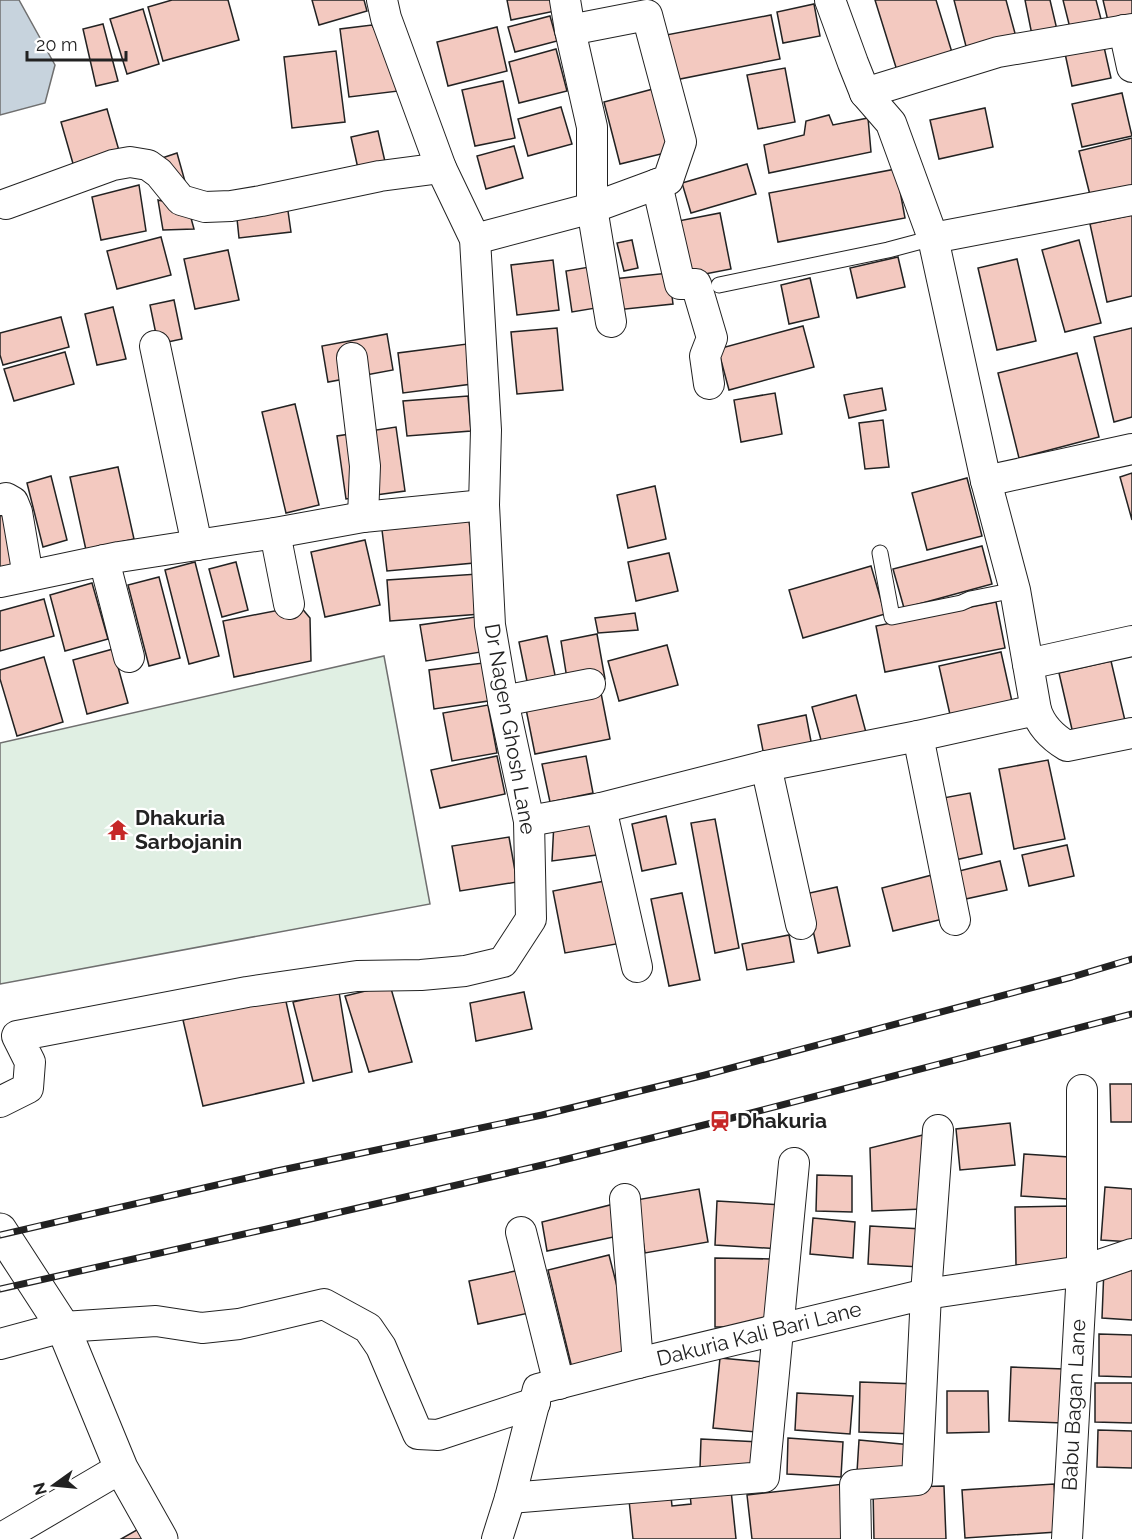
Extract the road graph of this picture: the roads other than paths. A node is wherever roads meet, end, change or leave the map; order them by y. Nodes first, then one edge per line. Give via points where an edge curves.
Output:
1 (382, 0) edge
2 (565, 0) edge
3 (830, 0) edge
4 (1128, 29) edge
5 (570, 30) junction
6 (1132, 67) edge
7 (865, 93) junction
8 (441, 168) junction
9 (657, 184) junction
10 (1132, 200) edge
11 (6, 204) dead end
12 (592, 208) junction
13 (933, 238) junction
14 (476, 239) junction
15 (719, 285) dead end
16 (611, 322) dead end
17 (155, 346) dead end
18 (352, 358) dead end
19 (710, 384) dead end
20 (1132, 449) edge
21 (986, 481) junction
22 (0, 500) edge
23 (484, 505) junction
24 (363, 517) junction
25 (274, 533) junction
26 (197, 545) junction
27 (880, 552) dead end
28 (104, 560) junction
29 (14, 579) edge
30 (1015, 590) junction
31 (289, 604) dead end
32 (1132, 641) edge
33 (129, 657) dead end
34 (1028, 664) junction
35 (590, 684) dead end
36 (503, 701) junction
37 (1035, 710) junction
38 (1132, 733) edge
39 (918, 736) junction
40 (766, 766) junction
41 (601, 808) junction
42 (529, 821) junction
43 (956, 920) dead end
44 (801, 924) dead end
45 (637, 967) dead end
46 (1082, 1090) dead end
47 (0, 1102) edge
48 (938, 1130) dead end
49 (794, 1163) dead end
50 (625, 1199) dead end
51 (1, 1232) edge
52 (521, 1232) dead end
53 (1132, 1254) edge
54 (1082, 1270) junction
55 (926, 1294) junction
56 (63, 1326) junction
57 (778, 1329) junction
58 (0, 1344) edge
59 (638, 1363) junction
60 (559, 1384) junction
61 (535, 1403) junction
62 (121, 1468) junction
63 (510, 1498) junction
64 (0, 1539) edge
65 (161, 1539) edge
66 (497, 1539) edge
67 (856, 1539) edge
68 (1067, 1539) edge

1 - 8 street, Dr Nagen Ghosh Lane
2 - 5 street
3 - 7 street
4 - 6 street
4 - 7 street via 998,52
5 - 9 street via 647,15 681,142 668,180
5 - 12 street via 592,127
7 - 13 street via 891,123
8 - 11 street via 231,206 205,207 181,200 159,172 148,165 130,162
8 - 14 street, Dr Nagen Ghosh Lane
9 - 12 street
9 - 19 street via 680,284 696,284 712,338 705,356
10 - 13 street
12 - 14 street
12 - 16 street
13 - 15 lane
13 - 21 street
14 - 23 street, Dr Nagen Ghosh Lane via 486,430
17 - 26 street
18 - 24 street via 365,466
20 - 21 street
21 - 30 street
22 - 29 street via 13,502 16,512
23 - 24 street
23 - 36 street, Dr Nagen Ghosh Lane via 490,625
24 - 25 street
25 - 26 street
25 - 31 street
26 - 28 street
27 - 30 lane via 892,617
28 - 29 street
28 - 33 street
30 - 34 street
32 - 34 street
34 - 37 street
35 - 36 street
36 - 42 street, Dr Nagen Ghosh Lane
37 - 38 street via 1040,722 1067,746
37 - 39 street
39 - 40 street
39 - 43 street
40 - 41 street
40 - 44 street
41 - 42 street
41 - 45 street
42 - 47 street, Dr Nagen Ghosh Lane via 531,919 503,962 465,971 357,976 248,992 18,1035 30,1062 28,1088
46 - 54 street, Babu Bagan Lane
48 - 55 street
49 - 57 street
50 - 59 street
51 - 56 street
52 - 60 street
53 - 54 street, Dakuria Kali Bari Lane
54 - 55 street, Dakuria Kali Bari Lane
54 - 68 street, Babu Bagan Lane
55 - 57 street, Dakuria Kali Bari Lane
55 - 67 street via 917,1480 855,1485
56 - 58 street
56 - 61 street via 156,1321 202,1328 239,1324 324,1304 368,1328 381,1347 418,1434 438,1435
56 - 62 street
57 - 59 street, Dakuria Kali Bari Lane
57 - 63 street via 764,1477
59 - 60 street, Dakuria Kali Bari Lane
60 - 61 street, Dakuria Kali Bari Lane via 538,1389
61 - 63 street
62 - 64 street
62 - 65 street
63 - 66 street

